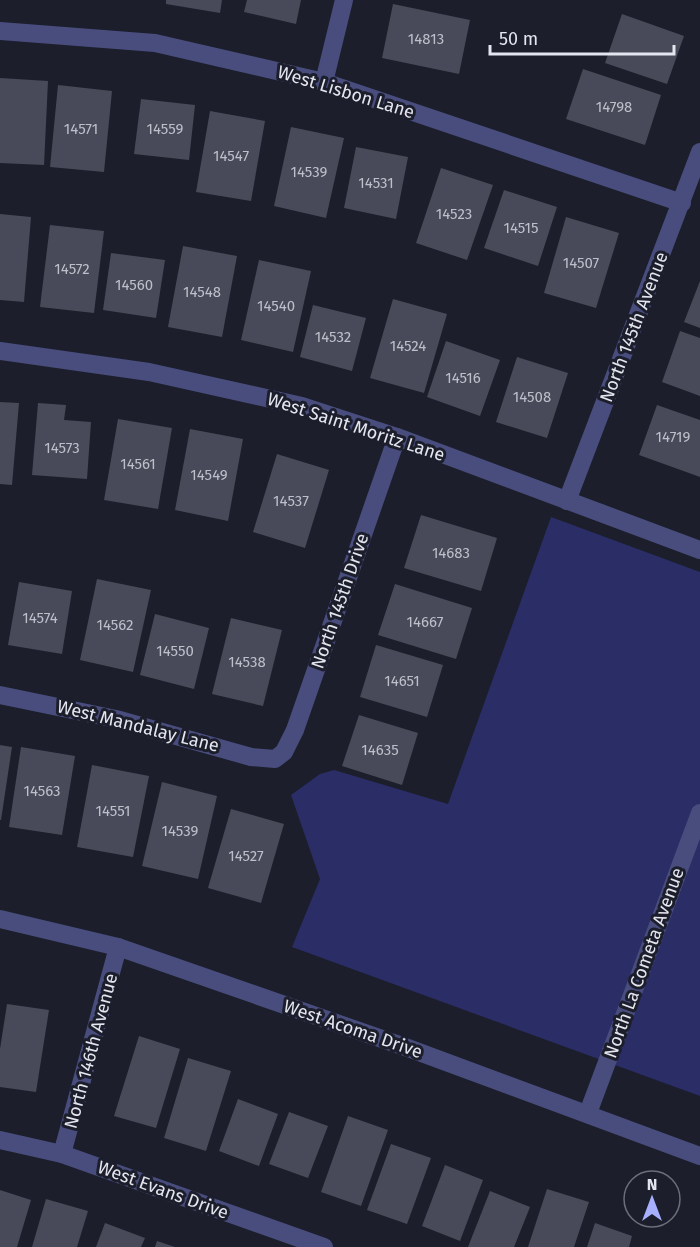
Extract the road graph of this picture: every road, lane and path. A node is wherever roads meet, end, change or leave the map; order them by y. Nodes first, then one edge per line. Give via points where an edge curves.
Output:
1 (344, 0) edge
2 (0, 31) edge
3 (324, 82) junction
4 (700, 152) edge
5 (682, 203) junction
6 (0, 351) edge
7 (397, 437) junction
8 (567, 501) junction
9 (700, 550) edge
10 (0, 695) edge
11 (275, 759) joint
12 (700, 813) edge
13 (0, 918) edge
14 (118, 947) junction
15 (588, 1113) junction
16 (0, 1140) edge
17 (63, 1154) junction
18 (700, 1156) edge
19 (324, 1247) edge

1 - 3 street
2 - 3 street, West Lisbon Lane via 155,43
3 - 5 street, West Lisbon Lane
4 - 5 street, North 145th Avenue
5 - 8 street, North 145th Avenue
6 - 7 street, West Saint Moritz Lane via 54,356 205,383 302,406
7 - 8 street, West Saint Moritz Lane
7 - 11 street, North 145th Drive via 295,730 284,752
8 - 9 street, West Saint Moritz Lane
10 - 11 street, West Mandalay Lane via 127,722 251,757
12 - 15 street, North La Cometa Avenue
13 - 14 street, West Acoma Drive
14 - 15 street, West Acoma Drive
14 - 17 street, North 146th Avenue
15 - 18 street, West Acoma Drive
16 - 17 street, West Evans Drive
17 - 19 street, West Evans Drive

